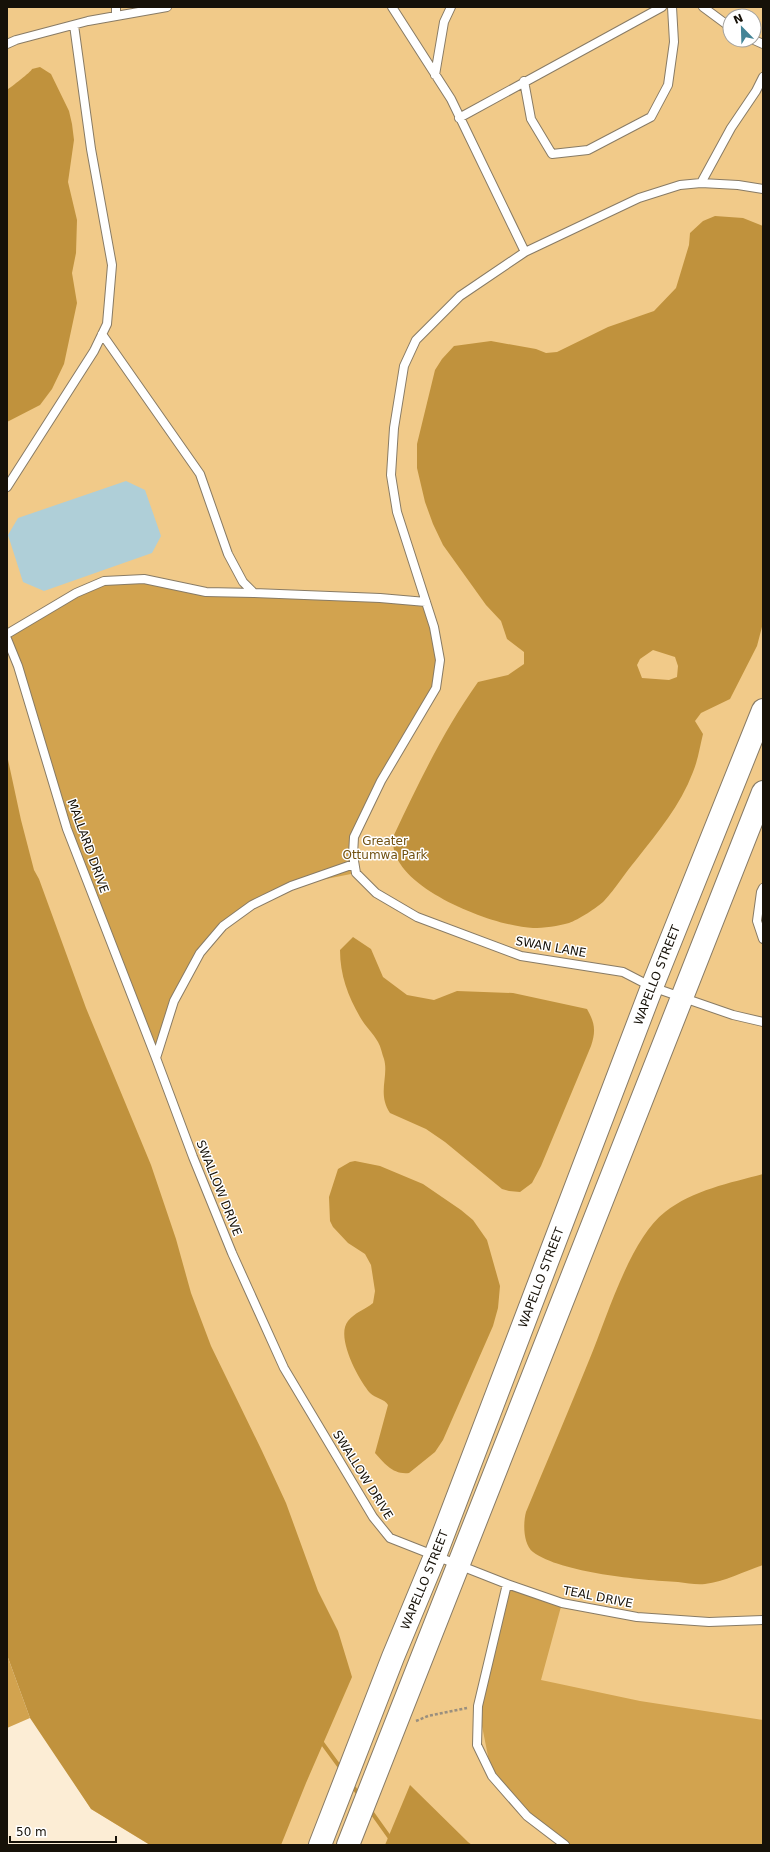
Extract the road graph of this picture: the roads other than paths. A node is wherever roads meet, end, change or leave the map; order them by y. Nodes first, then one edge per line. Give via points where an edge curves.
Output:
1 (116, 7) edge
2 (167, 7) edge
3 (392, 7) edge
4 (451, 7) edge
5 (662, 7) edge
6 (672, 7) edge
7 (703, 7) edge
8 (116, 16) junction
9 (722, 21) edge
10 (74, 25) junction
11 (7, 44) edge
12 (435, 75) junction
13 (763, 77) edge
14 (524, 81) junction
15 (459, 118) junction
16 (701, 183) junction
17 (763, 189) edge
18 (525, 252) junction
19 (102, 334) junction
20 (7, 487) edge
21 (254, 593) junction
22 (426, 602) junction
23 (7, 634) edge
24 (7, 639) edge
25 (763, 710) edge
26 (763, 792) edge
27 (354, 864) junction
28 (763, 888) edge
29 (763, 939) edge
30 (652, 987) junction
31 (683, 997) junction
32 (763, 1022) edge
33 (156, 1058) junction
34 (436, 1556) junction
35 (459, 1565) junction
36 (507, 1584) junction
37 (763, 1620) edge
38 (320, 1845) edge
39 (348, 1845) edge
40 (565, 1845) edge

1 - 8 lane
2 - 8 lane
3 - 12 lane
4 - 12 lane via 444,22
5 - 14 lane
6 - 14 lane via 674,42 668,85 651,117 588,150 552,154 531,119
7 - 9 lane
8 - 10 lane
10 - 11 lane
10 - 19 lane via 91,148 112,265 108,324
12 - 15 lane
13 - 16 lane
14 - 15 lane
15 - 18 lane
16 - 17 lane
16 - 18 lane via 680,185 640,198
18 - 22 lane via 460,296 416,340 404,366 394,428 391,475 397,512
19 - 20 lane via 94,351
19 - 21 lane via 200,474 228,554 243,582
21 - 22 lane
21 - 23 lane via 206,592 144,579 104,581 76,593
22 - 27 lane via 440,660 436,688 381,781 354,837
24 - 33 lane, MALLARD DRIVE via 18,666 67,829
25 - 30 main road, WAPELLO STREET
26 - 31 main road
27 - 30 lane, SWAN LANE via 356,873 376,893 417,917 521,956 623,972
27 - 33 lane via 291,886 252,905 223,926 200,953 174,1001
28 - 29 lane via 757,921
30 - 31 lane, SWAN LANE
30 - 34 main road, WAPELLO STREET
31 - 32 lane, SWAN LANE via 733,1015
31 - 35 main road
33 - 34 lane, SWALLOW DRIVE via 232,1253 284,1368 372,1517 390,1538
34 - 35 lane, TEAL DRIVE
34 - 38 main road, WAPELLO STREET via 393,1656
35 - 36 lane, TEAL DRIVE
35 - 39 main road
36 - 37 lane, TEAL DRIVE via 562,1603 637,1617 709,1622
36 - 40 lane via 478,1706 477,1745 492,1776 527,1816

